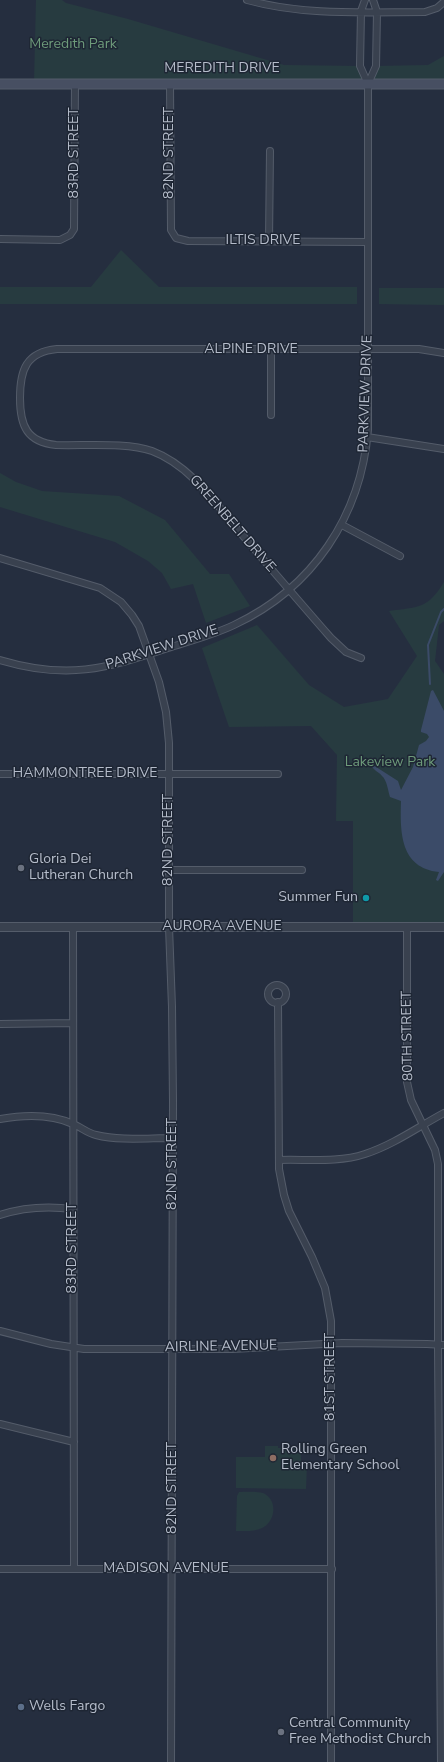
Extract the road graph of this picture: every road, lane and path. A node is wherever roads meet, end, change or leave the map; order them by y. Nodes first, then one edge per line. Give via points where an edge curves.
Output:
1 (247, 0) edge
2 (365, 0) edge
3 (373, 0) edge
4 (444, 2) edge
5 (361, 12) junction
6 (377, 12) junction
7 (74, 83) junction
8 (170, 83) junction
9 (0, 84) edge
10 (368, 84) junction
11 (444, 84) edge
12 (270, 151) dead end
13 (170, 222) joint
14 (0, 239) edge
15 (269, 241) junction
16 (368, 242) junction
17 (271, 350) junction
18 (368, 350) junction
19 (444, 353) edge
20 (272, 415) dead end
21 (367, 437) junction
22 (56, 445) joint
23 (444, 449) edge
24 (342, 525) junction
25 (400, 556) dead end
26 (0, 558) edge
27 (288, 589) junction
28 (148, 655) junction
29 (361, 658) dead end
30 (0, 660) edge
31 (0, 774) edge
32 (170, 774) junction
33 (278, 774) dead end
34 (169, 870) junction
35 (302, 870) dead end
36 (0, 927) edge
37 (73, 927) junction
38 (169, 927) junction
39 (407, 927) junction
40 (444, 927) edge
41 (278, 1002) dead end
42 (73, 1023) junction
43 (0, 1024) edge
44 (444, 1113) edge
45 (0, 1119) edge
46 (73, 1124) junction
47 (424, 1124) junction
48 (173, 1138) junction
49 (279, 1160) junction
50 (73, 1209) junction
51 (0, 1215) edge
52 (0, 1331) edge
53 (331, 1343) junction
54 (441, 1345) edge
55 (74, 1348) junction
56 (173, 1349) junction
57 (0, 1424) edge
58 (74, 1442) junction
59 (0, 1569) edge
60 (74, 1569) junction
61 (173, 1569) junction
62 (332, 1569) junction
63 (171, 1762) edge
64 (331, 1762) edge
65 (441, 1762) edge

1 - 5 street via 278,8
2 - 5 street, PARKVIEW DRIVE
3 - 6 street, PARKVIEW DRIVE
4 - 6 street via 431,11
5 - 6 street
5 - 10 street, PARKVIEW DRIVE via 360,66
6 - 10 street, PARKVIEW DRIVE via 376,66
7 - 8 main road, MEREDITH DRIVE
7 - 9 main road, MEREDITH DRIVE
7 - 14 street, 83RD STREET via 74,229 70,235 60,240
8 - 10 main road, MEREDITH DRIVE
8 - 13 street, 82ND STREET
10 - 11 main road, MEREDITH DRIVE
10 - 16 street, PARKVIEW DRIVE
12 - 15 street
13 - 15 street, ILTIS DRIVE via 171,230 180,240
15 - 16 street, ILTIS DRIVE
16 - 18 street, PARKVIEW DRIVE
17 - 18 street, ALPINE DRIVE
17 - 20 street
17 - 22 street, ALPINE DRIVE via 57,349 39,353 23,369 20,380 20,413 25,428 37,440 44,444
18 - 19 street, ALPINE DRIVE via 419,349
18 - 21 street, PARKVIEW DRIVE
21 - 23 street
21 - 24 street, PARKVIEW DRIVE via 362,474
22 - 27 street, GREENBELT DRIVE via 129,446 152,451 175,463 202,488
24 - 25 street
24 - 27 street, PARKVIEW DRIVE via 322,554
26 - 28 street, 82ND STREET via 100,588 121,602 132,614 139,626
27 - 28 street, PARKVIEW DRIVE via 271,603 233,625
27 - 29 street, GREENBELT DRIVE via 331,638 346,652
28 - 30 street, PARKVIEW DRIVE via 109,667 67,671 46,670
28 - 32 street, 82ND STREET via 159,682 166,712
31 - 32 street, HAMMONTREE DRIVE
32 - 33 street, HAMMONTREE DRIVE
32 - 34 street, 82ND STREET
34 - 35 street
34 - 38 street, 82ND STREET
36 - 37 street, AURORA AVENUE
37 - 38 street, AURORA AVENUE
37 - 42 street, 83RD STREET
38 - 39 street, AURORA AVENUE
38 - 48 street, 82ND STREET
39 - 40 street, AURORA AVENUE
39 - 47 street, 80TH STREET via 407,1082 411,1100
41 - 49 street, 81ST STREET
42 - 43 street
42 - 46 street, 83RD STREET
44 - 47 street
45 - 46 street via 41,1117
46 - 48 street via 94,1134 113,1138
46 - 50 street, 83RD STREET
47 - 49 street via 385,1146 364,1154 342,1158
47 - 54 street, 80TH STREET via 438,1164
48 - 56 street, 82ND STREET
49 - 53 street, 81ST STREET via 289,1211 325,1288 331,1321
50 - 51 street via 35,1208
50 - 55 street, 83RD STREET
52 - 55 street, AIRLINE AVENUE
53 - 54 street, AIRLINE AVENUE
53 - 56 street, AIRLINE AVENUE via 265,1348
53 - 62 street, 81ST STREET
54 - 65 street, 80TH STREET
55 - 56 street, AIRLINE AVENUE
55 - 58 street, 83RD STREET
56 - 61 street, 82ND STREET
57 - 58 street
58 - 60 street, 83RD STREET
59 - 60 street, MADISON AVENUE
60 - 61 street, MADISON AVENUE
61 - 62 street, MADISON AVENUE
61 - 63 street, 82ND STREET
62 - 64 street, 81ST STREET

